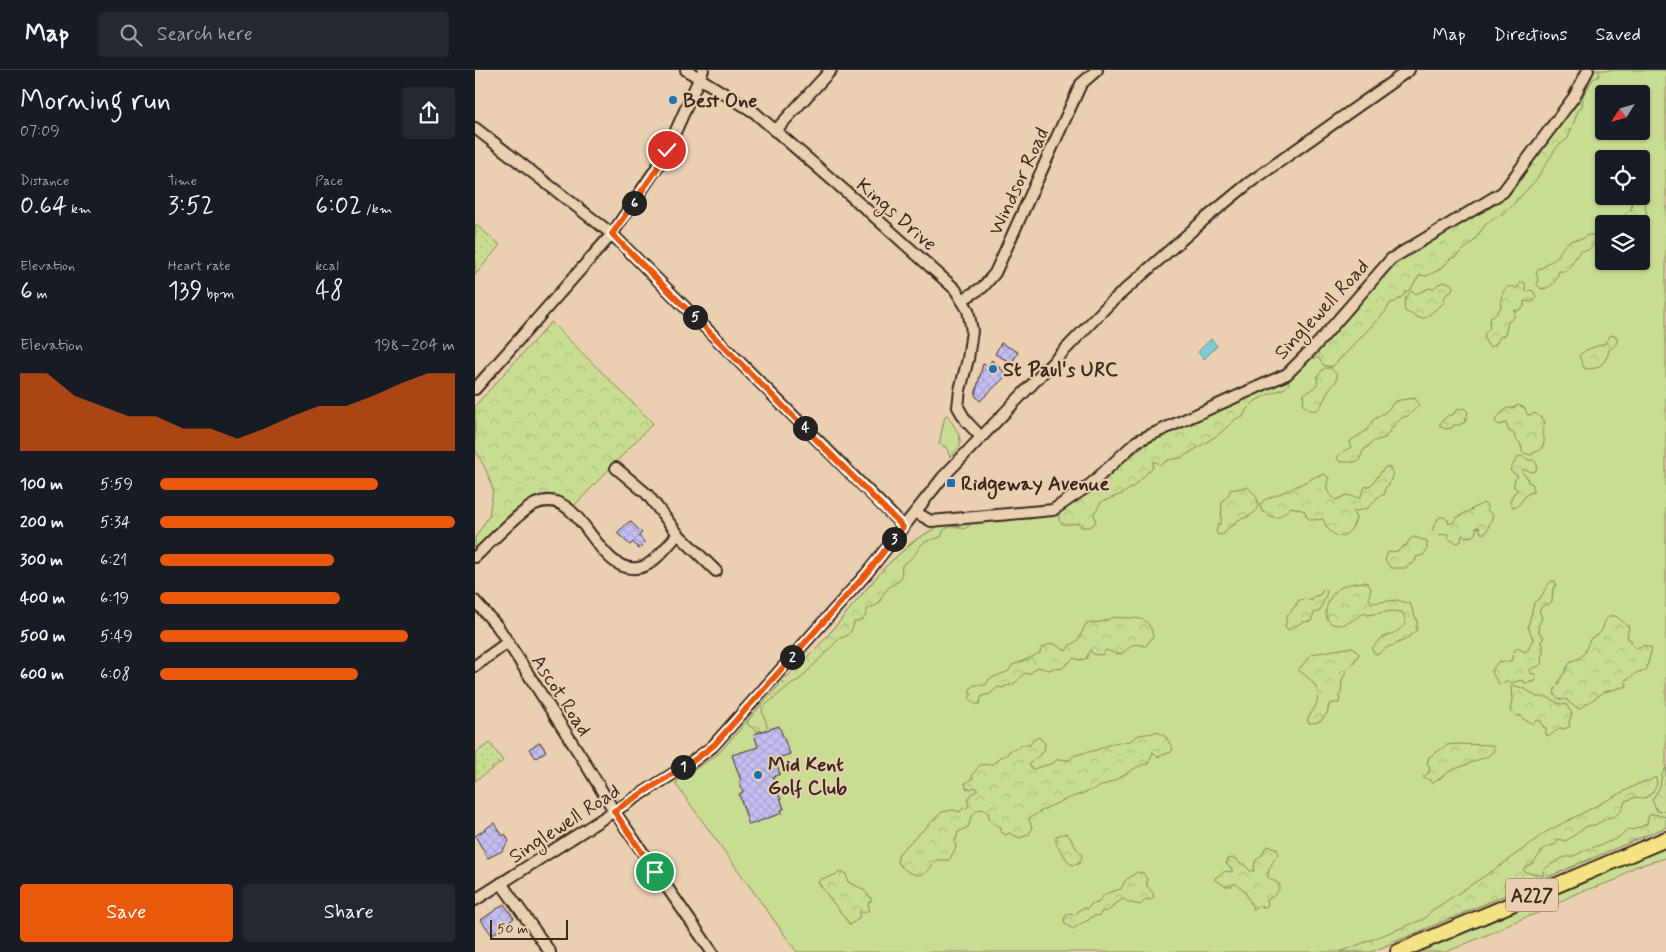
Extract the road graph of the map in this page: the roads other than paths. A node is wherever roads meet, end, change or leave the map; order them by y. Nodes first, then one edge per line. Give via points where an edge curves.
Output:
1 (686, 70) edge
2 (831, 70) edge
3 (1097, 70) edge
4 (1409, 70) edge
5 (1588, 70) edge
6 (701, 74) edge
7 (475, 128) edge
8 (775, 131) junction
9 (612, 234) junction
10 (963, 300) junction
11 (475, 389) edge
12 (981, 437) junction
13 (616, 468) dead end
14 (915, 512) junction
15 (903, 527) junction
16 (679, 534) junction
17 (475, 557) edge
18 (715, 571) dead end
19 (475, 601) edge
20 (508, 642) junction
21 (475, 666) edge
22 (614, 811) junction
23 (1666, 839) edge
24 (501, 883) junction
25 (475, 900) edge
26 (550, 952) edge
27 (712, 952) edge
28 (1398, 952) edge

1 - 6 street, Kings Drive
2 - 8 street
3 - 10 street, Windsor Road via 1081,84 993,276
4 - 12 street, Singlewell Road via 1205,218 1109,304
5 - 14 street, Singlewell Road via 1574,98 1503,192 1391,259 1287,374 1137,441 1091,484 1053,510 931,520
6 - 8 street, Kings Drive
6 - 9 street via 664,157
7 - 9 street
8 - 10 street, Kings Drive via 938,272
9 - 11 street
9 - 15 street
10 - 12 street, Kings Drive via 972,331 958,408
12 - 14 street, Singlewell Road
13 - 16 street via 647,494
14 - 15 street, Singlewell Road
15 - 22 street, Singlewell Road via 867,573 714,745
16 - 17 street via 647,565 626,567 612,560 572,512 554,502 545,502 529,508
16 - 18 street
19 - 20 street, Ascot Road
20 - 21 street
20 - 22 street, Ascot Road
22 - 24 street, Singlewell Road
22 - 27 street, Ascot Road
23 - 28 main road, A227
24 - 25 street, Singlewell Road
24 - 26 street

